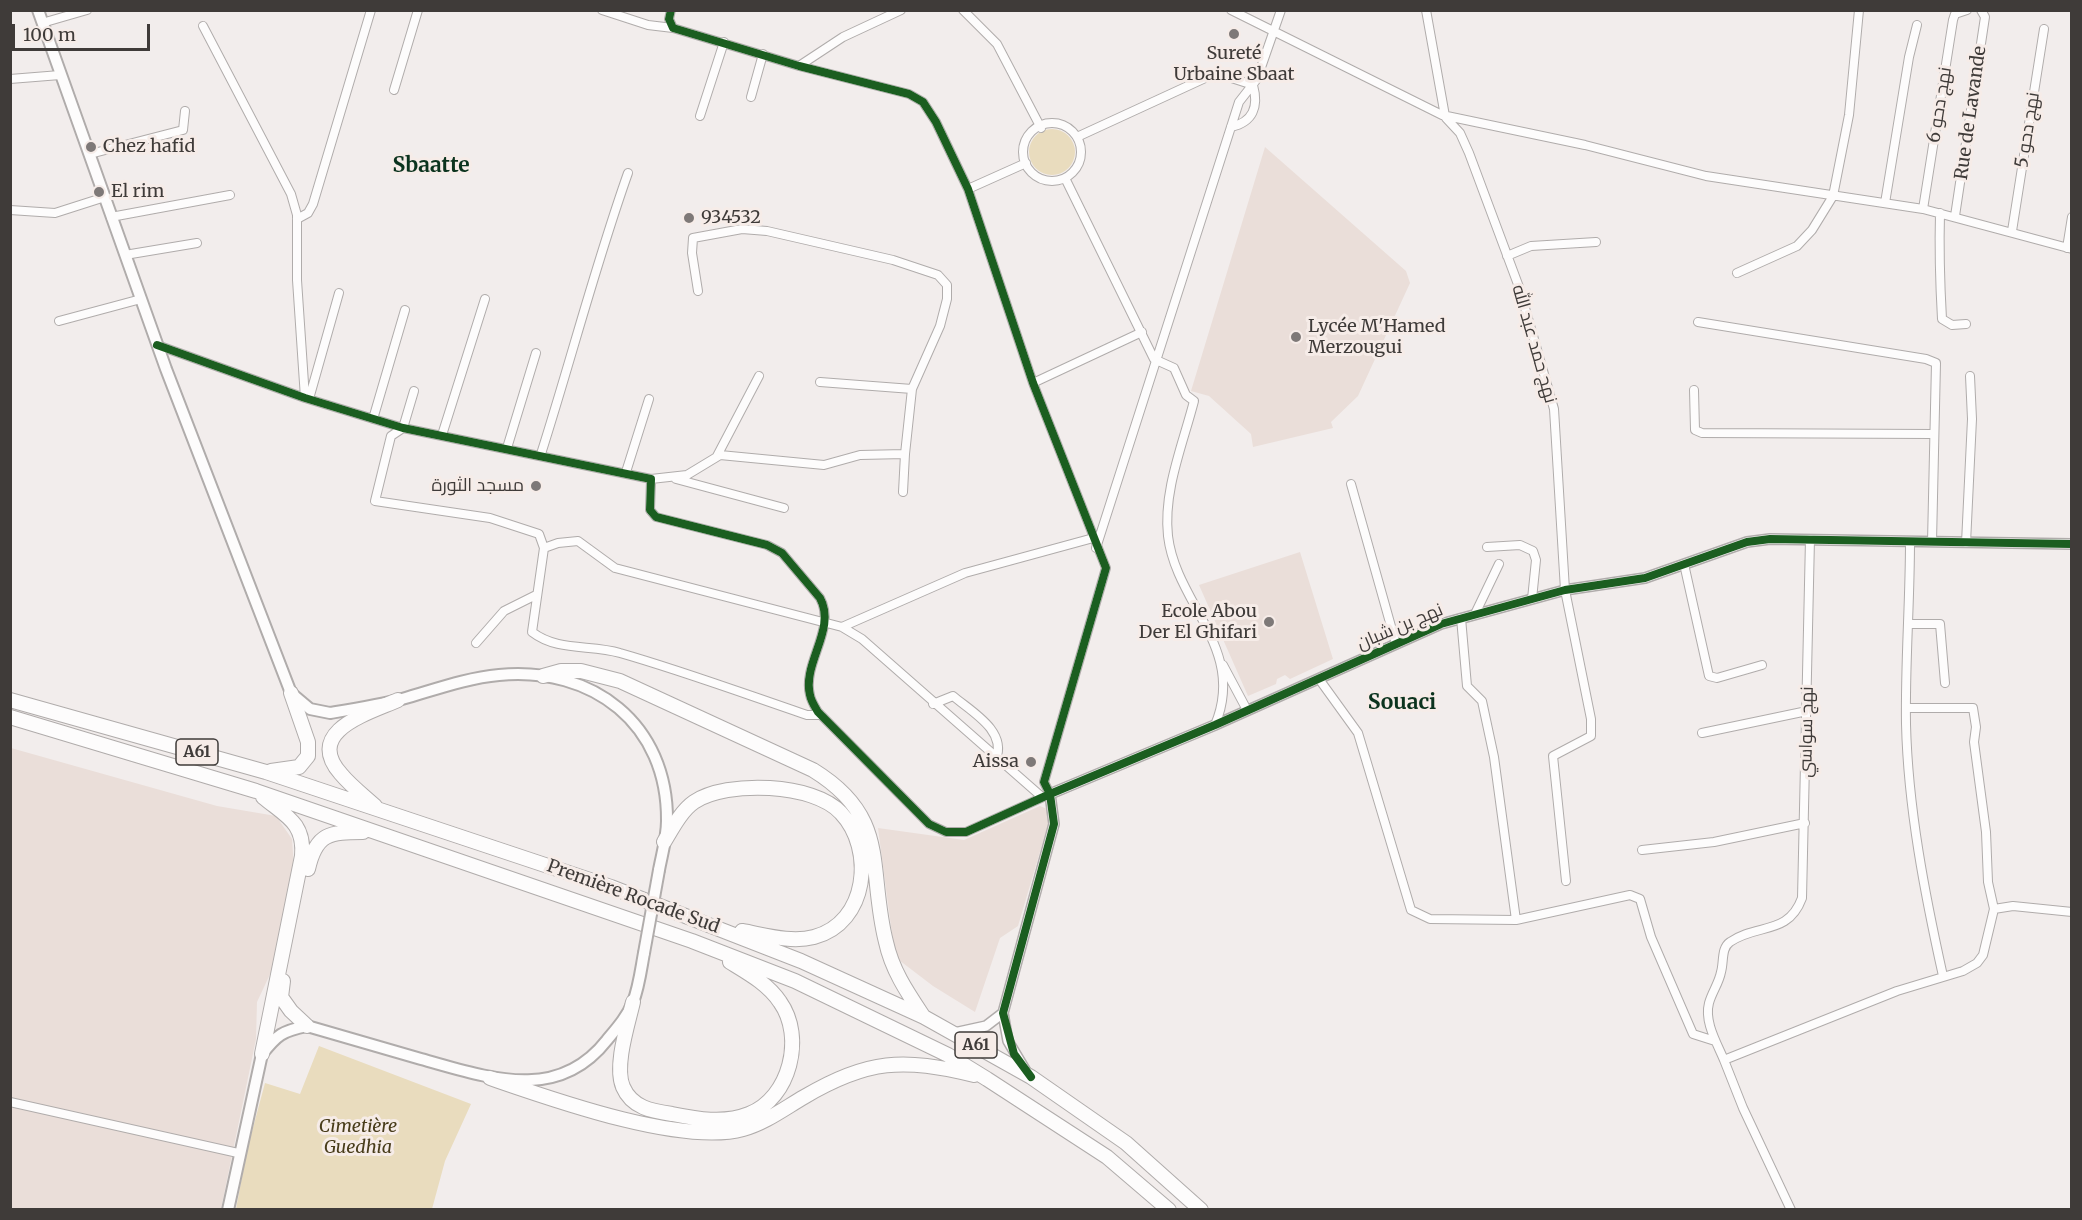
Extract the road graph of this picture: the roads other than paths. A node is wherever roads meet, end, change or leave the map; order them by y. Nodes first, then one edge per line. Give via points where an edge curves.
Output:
1 (38, 10) edge
2 (87, 10) edge
3 (371, 10) edge
4 (418, 10) edge
5 (602, 10) edge
6 (671, 10) edge
7 (901, 10) edge
8 (963, 10) edge
9 (1231, 10) edge
10 (1281, 10) edge
11 (1426, 10) edge
12 (1859, 10) edge
13 (1967, 10) edge
14 (1981, 10) edge
15 (42, 23) junction
16 (1917, 25) dead end
17 (203, 26) dead end
18 (673, 28) junction
19 (2044, 29) dead end
20 (1276, 31) junction
21 (724, 42) junction
22 (763, 54) junction
23 (799, 66) junction
24 (60, 75) junction
25 (10, 79) edge
26 (1253, 85) junction
27 (394, 90) dead end
28 (751, 97) dead end
29 (185, 111) dead end
30 (700, 116) dead end
31 (1444, 116) junction
32 (1231, 127) junction
33 (1041, 128) junction
34 (1077, 137) junction
35 (90, 154) junction
36 (1026, 164) junction
37 (628, 173) dead end
38 (1065, 178) junction
39 (968, 189) junction
40 (230, 195) dead end
41 (1833, 196) junction
42 (105, 197) junction
43 (1886, 203) junction
44 (1923, 209) junction
45 (10, 210) edge
46 (1940, 213) junction
47 (1955, 216) junction
48 (111, 217) junction
49 (2072, 217) edge
50 (297, 219) junction
51 (2012, 231) junction
52 (1596, 242) dead end
53 (197, 243) dead end
54 (2069, 248) edge
55 (125, 255) junction
56 (1507, 256) junction
57 (1737, 273) dead end
58 (698, 291) dead end
59 (339, 293) dead end
60 (141, 299) junction
61 (485, 299) dead end
62 (405, 310) dead end
63 (59, 321) dead end
64 (1698, 322) dead end
65 (1966, 324) dead end
66 (1142, 332) junction
67 (157, 345) junction
68 (536, 353) dead end
69 (1154, 359) junction
70 (759, 376) dead end
71 (1970, 376) dead end
72 (820, 382) dead end
73 (1034, 383) junction
74 (912, 389) junction
75 (1694, 390) dead end
76 (414, 391) dead end
77 (307, 399) junction
78 (649, 399) dead end
79 (373, 419) junction
80 (403, 428) junction
81 (1933, 434) junction
82 (442, 435) junction
83 (507, 448) junction
84 (541, 454) junction
85 (905, 454) junction
86 (717, 456) junction
87 (626, 472) junction
88 (671, 478) junction
89 (651, 479) junction
90 (1351, 484) dead end
91 (903, 492) dead end
92 (784, 508) dead end
93 (1096, 537) junction
94 (1810, 539) junction
95 (1910, 542) junction
96 (1932, 542) junction
97 (1966, 543) junction
98 (2072, 544) edge
99 (1487, 546) dead end
100 (544, 548) junction
101 (1499, 564) dead end
102 (1684, 564) junction
103 (1564, 590) junction
104 (536, 595) junction
105 (1532, 599) junction
106 (1475, 614) junction
107 (1461, 618) junction
108 (825, 622) junction
109 (1909, 624) junction
110 (842, 627) junction
111 (476, 643) dead end
112 (1396, 644) junction
113 (1221, 661) junction
114 (1762, 665) dead end
115 (543, 676) junction
116 (1318, 679) junction
117 (1945, 683) dead end
118 (291, 693) junction
119 (10, 700) edge
120 (398, 700) junction
121 (933, 704) junction
122 (1906, 708) junction
123 (1247, 710) junction
124 (1807, 711) junction
125 (821, 715) junction
126 (10, 717) edge
127 (1215, 725) junction
128 (1702, 733) dead end
129 (996, 759) junction
130 (266, 772) junction
131 (256, 791) junction
132 (1046, 796) junction
133 (381, 811) junction
134 (1805, 823) junction
135 (373, 832) junction
136 (664, 842) junction
137 (1642, 850) dead end
138 (1566, 881) dead end
139 (1994, 909) junction
140 (2072, 912) edge
141 (1516, 920) junction
142 (722, 929) junction
143 (692, 941) junction
144 (1943, 976) junction
145 (633, 1002) junction
146 (1003, 1013) junction
147 (924, 1017) junction
148 (307, 1026) junction
149 (954, 1033) junction
150 (1715, 1041) junction
151 (262, 1054) junction
152 (1724, 1060) junction
153 (1031, 1077) junction
154 (490, 1078) junction
155 (987, 1079) junction
156 (10, 1102) edge
157 (238, 1153) junction
158 (228, 1209) edge
159 (1169, 1209) edge
160 (1201, 1209) edge
161 (1791, 1209) edge

1 - 15 main road
2 - 15 street
3 - 50 street via 313,204 308,213
4 - 27 street
5 - 18 street via 648,25
6 - 18 street
7 - 23 street via 843,37
8 - 33 street via 997,44
9 - 20 street
10 - 20 street
11 - 31 street
12 - 41 street via 1849,115
13 - 44 street, نهج دحو 6 via 1955,14 1953,20
14 - 47 street, Rue de Lavande via 1985,16
15 - 24 main road
16 - 43 street
17 - 50 street via 291,194
18 - 21 street
19 - 51 street, نهج دحو 5
20 - 26 street
20 - 31 street
21 - 22 street
21 - 30 street
22 - 23 street
22 - 28 street
23 - 39 street via 898,90 922,102 936,122
24 - 25 street
24 - 35 main road
26 - 32 street via 1239,102
26 - 32 street via 1252,115 1244,124
26 - 34 street via 1216,73
29 - 35 street via 183,130
31 - 41 street via 1585,145 1706,176
31 - 56 street, نهج حمد عبد الله via 1451,121 1469,153
32 - 69 street
33 - 34 street via 1052,123 1062,125
33 - 36 street via 1033,130 1023,147
34 - 38 street via 1081,156 1078,167
35 - 42 main road
36 - 38 street via 1042,180
36 - 39 street
37 - 84 street
38 - 66 street
39 - 73 street
40 - 48 street
41 - 43 street
41 - 57 street via 1797,246
42 - 45 street via 55,213
42 - 48 main road
43 - 44 street
44 - 46 street
46 - 47 street
46 - 65 street via 1942,319 1952,325
47 - 51 street
48 - 55 main road
49 - 54 street
50 - 77 street via 297,280
51 - 54 street
52 - 56 street via 1532,246
53 - 55 street
55 - 60 main road
56 - 103 street, نهج حمد عبد الله via 1554,408
58 - 74 street via 693,238 742,229 767,231 938,274 947,285 945,312
59 - 77 street
60 - 63 street
60 - 67 main road
61 - 82 street
62 - 79 street
64 - 81 street via 1931,360 1936,363
66 - 69 street
66 - 73 street
67 - 77 street
67 - 118 main road
68 - 83 street
69 - 93 street
69 - 113 street via 1174,368 1186,395 1194,401 1172,483 1168,535 1172,554
70 - 86 street
71 - 97 street
72 - 74 street
73 - 93 street
74 - 85 street
75 - 81 street via 1695,429 1702,433
76 - 80 street
77 - 79 street
78 - 87 street
79 - 80 street
80 - 82 street
80 - 100 street via 391,436 375,501 490,518 539,534
81 - 96 street
82 - 83 street
83 - 84 street
84 - 87 street
85 - 86 street via 860,455 824,465 730,454
85 - 91 street
86 - 88 street via 687,475
87 - 89 street
88 - 89 street
88 - 92 street
89 - 108 street via 650,510 656,517 756,541 782,553 820,598
90 - 112 street
93 - 110 street via 965,573
93 - 132 street via 1096,548 1106,567 1104,579 1052,747 1044,782
94 - 95 street, نهج بن شبان
94 - 102 street, نهج بن شبان via 1747,542
94 - 124 street, نهج سواسي
95 - 96 street, نهج بن شبان
95 - 109 street
96 - 97 street, نهج بن شبان
97 - 98 street, نهج بن شبان
99 - 105 street via 1520,545 1533,551 1536,560
100 - 104 street
100 - 108 street via 578,541 615,568
101 - 106 street
102 - 103 street, نهج بن شبان via 1645,578
102 - 114 street via 1709,675 1717,678
103 - 105 street, نهج بن شبان
103 - 138 street, نهج حمد عبد الله via 1580,655 1592,736 1553,756
104 - 111 street via 504,611
104 - 125 street via 532,632 538,637 570,647 618,652 807,715
105 - 106 street, نهج بن شبان
106 - 107 street, نهج بن شبان
107 - 112 street, نهج بن شبان
107 - 141 street via 1467,686 1482,701 1494,758
108 - 110 street
108 - 125 street via 809,681 810,696
109 - 117 street via 1940,624
109 - 122 street
110 - 121 street via 862,639
112 - 116 street, نهج بن شبان
113 - 123 street
113 - 127 street via 1222,703
115 - 120 main road via 488,677
115 - 136 main road via 593,691 622,709 638,726 658,761 667,821
115 - 147 highway via 581,671 620,681 836,784 855,805 868,831 875,852 882,923 890,958
116 - 123 street, نهج بن شبان
116 - 141 street via 1358,733 1412,910 1430,919
118 - 120 main road via 310,709 330,713
118 - 130 highway via 308,741 308,756 299,767
119 - 130 highway, Première Rocade Sud / A61
120 - 133 highway via 340,727 330,745 330,755 340,774
121 - 129 street
121 - 129 street via 953,696 996,734 1000,750
122 - 139 street via 1972,708 1988,882
122 - 144 street via 1911,791
123 - 127 street, نهج بن شبان
124 - 128 street
124 - 134 street, نهج سواسي
125 - 132 street via 929,824 946,832 966,832
126 - 131 highway, Première Rocade Sud / A61
127 - 132 street, نهج بن شبان
129 - 132 street
130 - 133 highway, Première Rocade Sud / A61
131 - 135 highway, Première Rocade Sud / A61
131 - 151 highway via 296,824 304,838
132 - 146 street via 1054,824
133 - 142 highway, Première Rocade Sud / A61 via 611,887
134 - 137 street via 1714,842
134 - 150 street, نهج سواسي via 1802,898 1798,908 1789,920 1727,943 1721,974 1708,1006
135 - 143 highway, Première Rocade Sud / A61
135 - 148 highway via 335,832 320,840 311,853 281,997
136 - 142 highway via 693,803 725,790 749,788 780,789 825,801 840,811 854,829 862,871 860,891 853,907 838,924 816,936 795,940
136 - 145 main road, bridge
139 - 140 street via 2013,906
139 - 144 street via 1985,948 1977,963
141 - 150 street via 1636,896 1694,1034
142 - 147 highway, Première Rocade Sud / A61
143 - 145 highway via 756,978 780,1002 791,1023 793,1042 783,1083 774,1096 749,1114 730,1119 700,1119 637,1105 628,1097 620,1075
143 - 155 highway, Première Rocade Sud / A61 via 838,1001 948,1055
144 - 152 street
145 - 154 main road via 599,1050 566,1073 534,1081
146 - 149 street via 976,1030
146 - 153 street via 1014,1054
147 - 149 highway, Première Rocade Sud / A61
148 - 151 main road via 276,1036
148 - 154 main road
149 - 153 highway, Première Rocade Sud / A61
150 - 152 street
151 - 157 main road
152 - 161 street
153 - 160 highway, Première Rocade Sud / A61 via 1126,1143
154 - 155 highway via 592,1111 701,1132 745,1129 824,1085 876,1065 909,1063
155 - 159 highway, Première Rocade Sud / A61 via 1107,1157
156 - 157 street
157 - 158 main road

